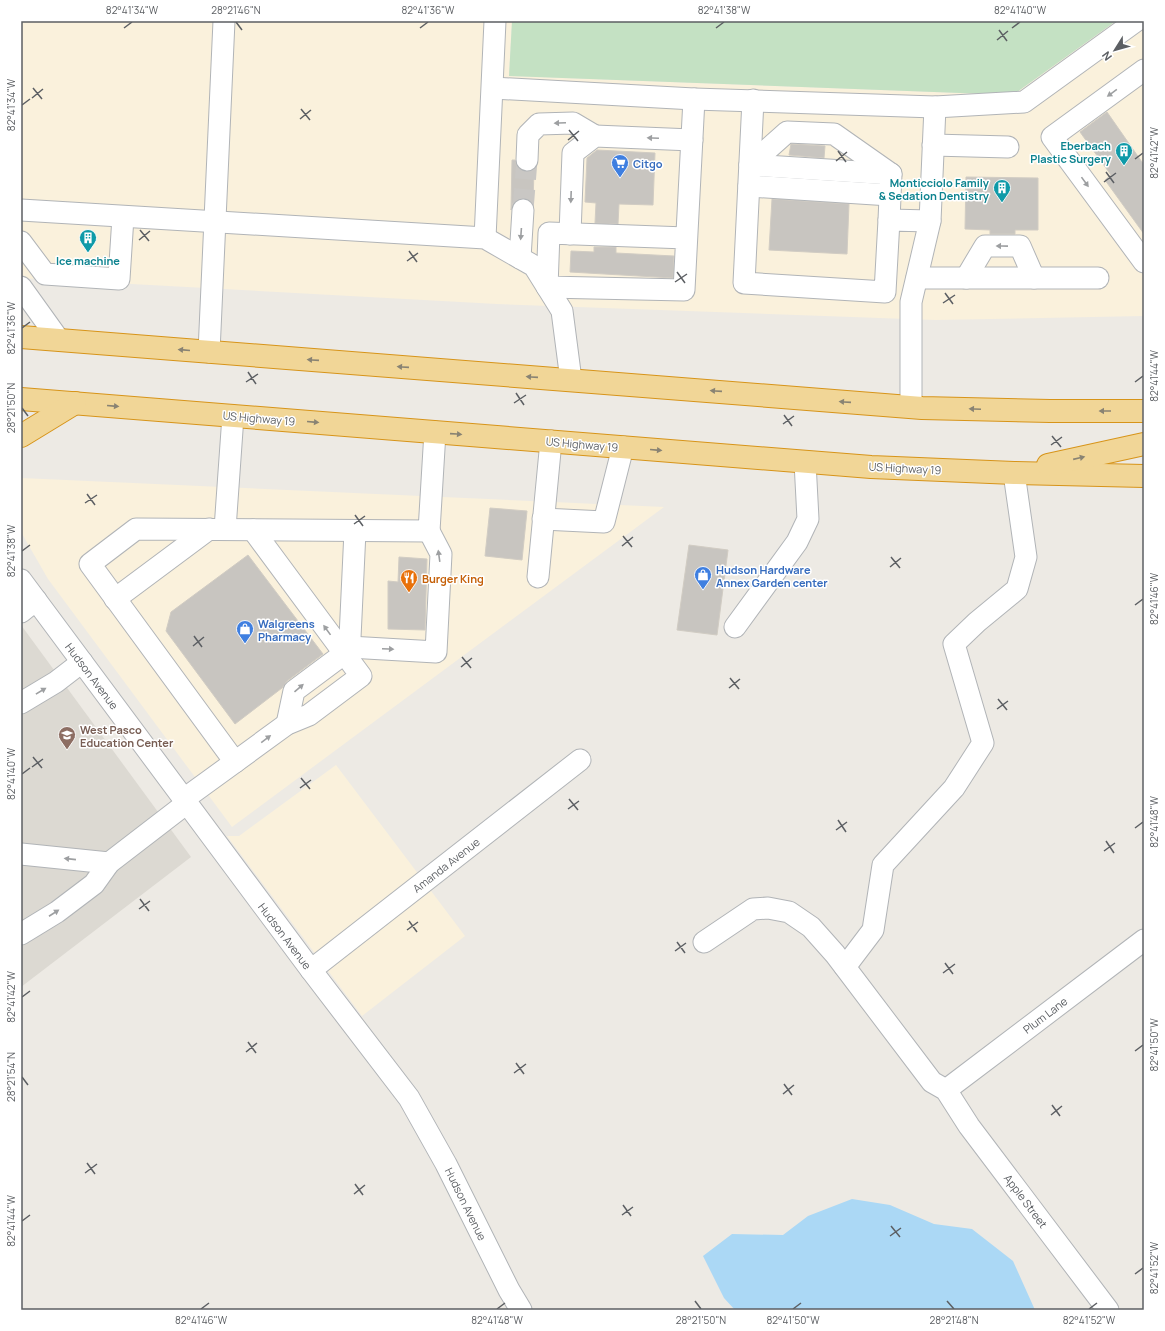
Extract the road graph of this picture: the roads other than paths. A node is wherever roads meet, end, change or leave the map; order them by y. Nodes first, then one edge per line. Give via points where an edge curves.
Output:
1 (224, 21) edge
2 (495, 21) edge
3 (1136, 21) edge
4 (1144, 70) edge
5 (492, 88) junction
6 (694, 99) junction
7 (753, 100) junction
8 (935, 107) junction
9 (595, 136) junction
10 (692, 140) junction
11 (933, 145) junction
12 (1008, 147) dead end
13 (527, 160) tunnel mouth
14 (873, 161) junction
15 (756, 166) junction
16 (891, 185) junction
17 (21, 210) edge
18 (523, 210) tunnel mouth
19 (123, 217) junction
20 (889, 220) junction
21 (930, 221) junction
22 (215, 222) junction
23 (570, 234) junction
24 (485, 238) junction
25 (686, 238) junction
26 (21, 242) edge
27 (520, 258) junction
28 (1144, 262) edge
29 (917, 278) junction
30 (966, 278) junction
31 (1034, 278) junction
32 (1098, 278) dead end
33 (21, 287) edge
34 (547, 287) junction
35 (21, 337) edge
36 (59, 340) junction
37 (209, 352) junction
38 (571, 380) junction
39 (21, 399) edge
40 (74, 403) junction
41 (911, 407) junction
42 (1144, 411) edge
43 (233, 416) junction
44 (435, 432) junction
45 (21, 436) edge
46 (551, 441) junction
47 (1144, 444) edge
48 (623, 447) junction
49 (805, 462) junction
50 (1014, 473) junction
51 (1144, 476) edge
52 (544, 519) junction
53 (217, 529) junction
54 (253, 530) junction
55 (355, 531) junction
56 (429, 531) junction
57 (538, 577) dead end
58 (21, 580) edge
59 (115, 598) junction
60 (29, 606) edge
61 (735, 627) dead end
62 (348, 653) junction
63 (82, 662) junction
64 (21, 703) edge
65 (287, 724) junction
66 (580, 760) dead end
67 (235, 762) junction
68 (186, 801) junction
69 (21, 854) edge
70 (109, 863) junction
71 (21, 934) edge
72 (1144, 940) edge
73 (704, 942) dead end
74 (845, 967) junction
75 (311, 970) junction
76 (946, 1090) junction
77 (521, 1310) edge
78 (1108, 1310) edge

1 - 22 street
2 - 5 street
3 - 8 street via 1024,102
4 -> 28 street via 1052,137
5 - 6 street
5 - 24 street
6 - 7 street
6 - 10 street
7 - 8 street
7 - 15 street
8 - 11 street
10 -> 9 street
9 -> 13 street via 573,123 539,124 528,135
9 -> 23 street via 573,153
10 - 25 street
11 - 12 street
11 - 21 street
14 - 15 street
14 - 15 street via 834,134 787,132
14 - 16 street
15 - 16 street
15 - 20 street via 744,283 885,292
16 - 20 street
17 - 19 street
18 -> 27 street
19 - 22 street
19 - 26 street via 119,279 45,274
20 - 21 street
21 - 29 street
22 - 24 street
22 - 37 street
23 - 25 street
23 - 34 street via 549,233
24 - 27 street
25 - 34 street via 684,290
27 - 34 street via 534,266
29 - 30 street
29 - 41 street via 911,302
30 - 31 street
31 -> 30 street via 1020,246 985,246
31 - 32 street
33 - 36 street
34 - 38 street via 562,311
35 - 36 highway
37 -> 36 highway
38 -> 37 highway
41 -> 38 highway
39 - 40 highway, US Highway 19
40 -> 43 highway, US Highway 19
40 - 45 highway
42 -> 41 highway via 1050,412
43 -> 44 highway, US Highway 19
43 - 53 street
44 -> 46 highway, US Highway 19
44 - 56 street
46 - 48 highway, US Highway 19
46 - 52 street
50 -> 47 highway
48 -> 49 highway, US Highway 19
48 - 52 street via 604,522
49 - 50 highway, US Highway 19
49 - 61 street via 808,519 797,542
50 - 51 highway, US Highway 19
50 - 74 street via 1026,557 1016,589 954,644 983,743 954,788 883,865 873,930
52 - 57 street
53 - 54 street
53 - 59 street
53 - 59 street via 136,529 90,564
54 - 55 street
62 -> 54 street
55 - 56 street
55 - 62 street
62 -> 56 street via 436,652 440,554
58 - 60 street, Hudson Avenue
59 - 67 street
60 - 63 street, Hudson Avenue
65 -> 62 street via 294,691
62 - 65 street via 362,676 309,715
64 -> 63 street via 56,682
63 - 68 street, Hudson Avenue
67 -> 65 street
66 - 75 street, Amanda Avenue
67 - 68 street
68 - 70 street
68 - 75 street, Hudson Avenue
70 -> 69 street
71 -> 70 street via 94,884
72 - 76 street, Plum Lane
73 - 74 street via 753,909 768,908 789,912 810,927
74 - 76 street via 932,1082
75 - 77 street, Hudson Avenue via 409,1098 446,1164 508,1290
76 - 78 street, Apple Street via 969,1126

